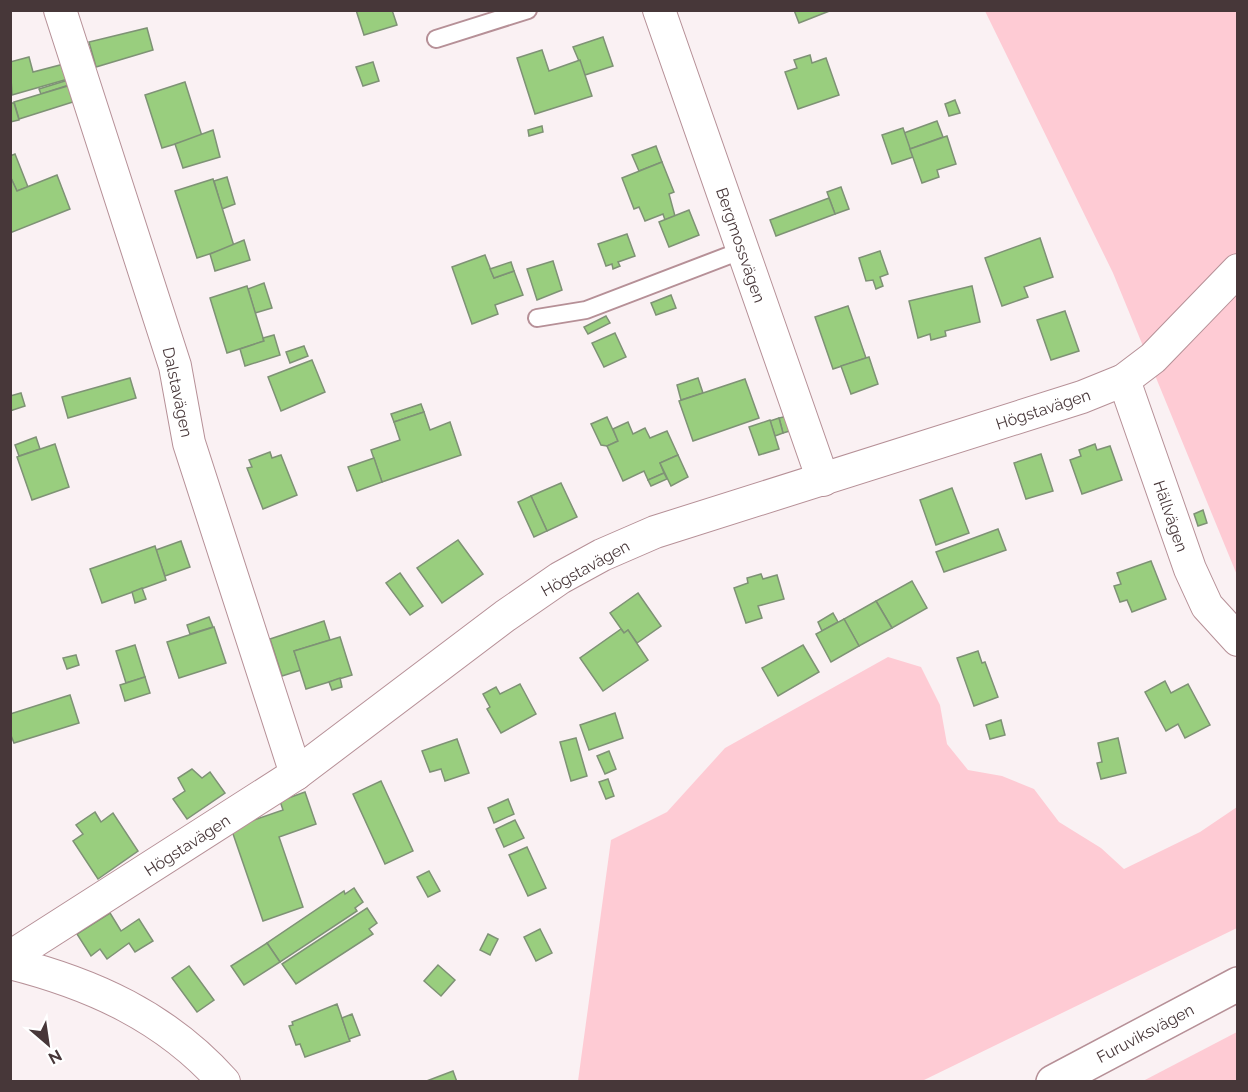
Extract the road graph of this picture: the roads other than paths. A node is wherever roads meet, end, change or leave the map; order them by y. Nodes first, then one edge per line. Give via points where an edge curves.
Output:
1 (60, 10) edge
2 (528, 10) edge
3 (659, 10) edge
4 (436, 39) dead end
5 (743, 250) junction
6 (1238, 270) edge
7 (537, 318) dead end
8 (1124, 380) junction
9 (823, 480) junction
10 (1238, 640) edge
11 (296, 774) junction
12 (10, 957) edge
13 (10, 963) edge
14 (1238, 984) edge
15 (224, 1082) edge
16 (1053, 1082) edge

1 - 11 street, Dalstavägen via 175,366 189,443
2 - 4 lane
3 - 5 street, Bergmossvägen
5 - 7 lane via 586,310
5 - 9 street, Bergmossvägen
6 - 8 street, Högstavägen via 1181,331
8 - 9 street, Högstavägen
8 - 10 street, Hällvägen via 1190,569 1207,606
9 - 11 street, Högstavägen via 655,532 560,578 505,615
11 - 12 street, Högstavägen
13 - 15 street via 76,981 131,1007 166,1028
14 - 16 main road, Furuviksvägen

